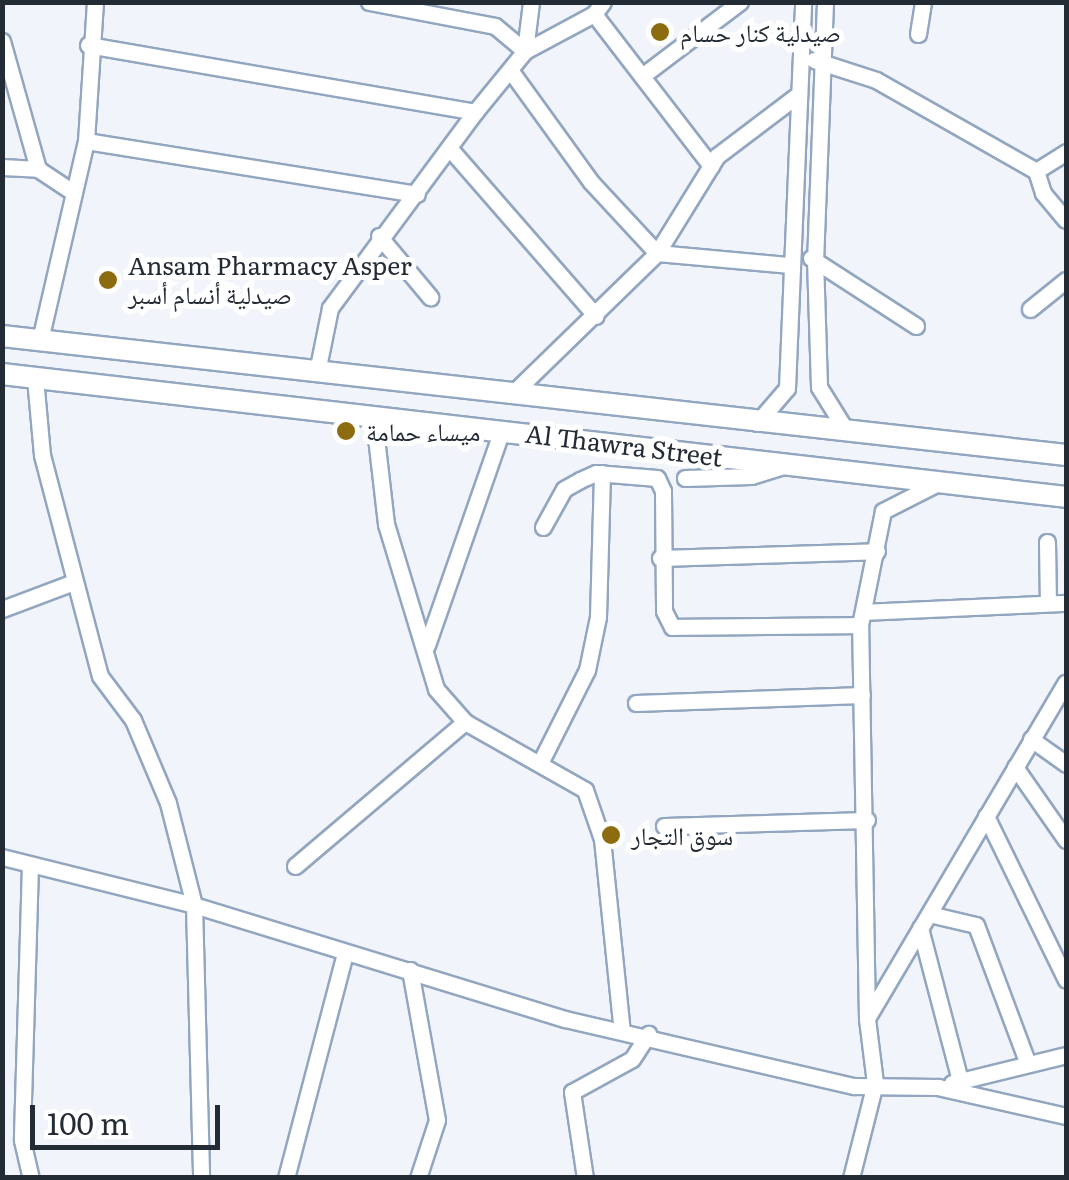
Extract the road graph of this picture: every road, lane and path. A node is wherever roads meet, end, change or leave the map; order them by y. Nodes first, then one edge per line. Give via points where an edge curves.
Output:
1 (95, 2) edge
2 (369, 2) edge
3 (532, 2) edge
4 (740, 2) edge
5 (803, 2) edge
6 (825, 2) edge
7 (923, 2) edge
8 (419, 7) edge
9 (599, 8) edge
10 (918, 34) dead end
11 (2, 41) edge
12 (88, 44) junction
13 (526, 51) junction
14 (800, 59) junction
15 (824, 60) junction
16 (510, 70) junction
17 (642, 76) junction
18 (798, 94) junction
19 (474, 112) junction
20 (86, 140) junction
21 (452, 150) junction
22 (1066, 152) edge
23 (2, 166) edge
24 (711, 166) junction
25 (38, 169) junction
26 (1036, 171) junction
27 (74, 193) junction
28 (417, 194) junction
29 (1066, 220) edge
30 (380, 236) junction
31 (657, 253) junction
32 (815, 259) junction
33 (792, 260) junction
34 (1066, 280) edge
35 (430, 297) dead end
36 (1030, 309) dead end
37 (596, 316) junction
38 (916, 326) dead end
39 (2, 336) edge
40 (40, 340) junction
41 (317, 372) junction
42 (2, 374) edge
43 (36, 378) junction
44 (819, 386) junction
45 (788, 388) junction
46 (511, 394) junction
47 (374, 420) junction
48 (758, 423) junction
49 (502, 430) junction
50 (847, 432) junction
51 (1066, 452) edge
52 (787, 464) junction
53 (602, 474) junction
54 (685, 478) dead end
55 (940, 482) junction
56 (1066, 497) edge
57 (543, 527) dead end
58 (1046, 542) dead end
59 (877, 550) junction
60 (660, 558) junction
61 (74, 582) junction
62 (1048, 603) junction
63 (1066, 603) edge
64 (2, 610) edge
65 (862, 618) junction
66 (427, 644) junction
67 (1064, 683) edge
68 (862, 695) junction
69 (636, 702) dead end
70 (465, 722) junction
71 (1031, 739) junction
72 (541, 760) junction
73 (1066, 764) edge
74 (1015, 767) junction
75 (986, 816) junction
76 (867, 820) junction
77 (664, 826) dead end
78 (1066, 840) edge
79 (2, 857) edge
80 (30, 865) junction
81 (295, 866) dead end
82 (194, 904) junction
83 (924, 921) junction
84 (345, 953) junction
85 (410, 970) junction
86 (1066, 980) edge
87 (867, 1019) junction
88 (622, 1031) junction
89 (648, 1034) junction
90 (1066, 1054) edge
91 (1028, 1064) junction
92 (960, 1082) junction
93 (875, 1083) junction
94 (938, 1087) junction
95 (1066, 1116) edge
96 (32, 1178) edge
97 (201, 1178) edge
98 (286, 1178) edge
99 (418, 1178) edge
100 (585, 1178) edge
101 (851, 1178) edge

1 - 12 street
2 - 8 street
3 - 13 street
4 - 17 street
5 - 14 street
6 - 15 street
7 - 10 street
8 - 13 street via 495,26
9 - 13 street
9 - 17 street
11 - 25 street
12 - 19 street
12 - 20 street
13 - 16 street
14 - 15 street
14 - 18 street
15 - 26 street via 876,80
15 - 32 street
16 - 19 street
16 - 31 street via 590,182
17 - 24 street
18 - 24 street
18 - 33 street
19 - 21 street
20 - 27 street
20 - 28 street
21 - 28 street
21 - 37 street
22 - 26 street
23 - 25 street
24 - 31 street
25 - 27 street
26 - 29 street
27 - 40 street
28 - 30 street
30 - 35 street
30 - 41 street via 330,308
31 - 33 street
31 - 37 street
32 - 33 street
32 - 38 street
32 - 44 street
33 - 45 street
34 - 36 street
37 - 46 street
39 - 40 main road, Al Thawra Street
40 - 41 main road, Al Thawra Street
41 - 46 main road, Al Thawra Street
42 - 43 main road, Al Thawra Street
43 - 47 main road, Al Thawra Street
43 - 61 street via 42,455
44 - 45 street
44 - 50 street
45 - 48 street
46 - 48 main road, Al Thawra Street
47 - 49 main road, Al Thawra Street
47 - 66 street via 386,524
48 - 50 main road, Al Thawra Street
49 - 52 main road, Al Thawra Street
49 - 66 street
50 - 51 main road, Al Thawra Street
52 - 54 street via 750,476
52 - 55 main road, Al Thawra Street
53 - 57 street via 564,490
53 - 60 street via 661,484
53 - 72 street via 598,617 587,670
55 - 56 main road, Al Thawra Street
55 - 59 street via 886,506
58 - 62 street
59 - 60 street
59 - 65 street
60 - 65 street via 664,612 672,626
61 - 64 street
61 - 82 street via 100,676 133,720 168,803
62 - 63 street
62 - 65 street
65 - 68 street
66 - 70 street via 436,688
67 - 71 street
68 - 69 street
68 - 76 street
70 - 72 street
70 - 81 street
71 - 73 street
71 - 74 street
72 - 88 street via 585,790 602,839
74 - 75 street
74 - 78 street
75 - 83 street
75 - 86 street
76 - 77 street
76 - 87 street
79 - 80 street
80 - 82 street
80 - 96 street via 22,1140
82 - 84 street
82 - 97 street
83 - 87 street
83 - 91 street via 976,925
83 - 92 street
84 - 85 street
84 - 98 street
85 - 88 street
85 - 99 street via 436,1120
87 - 93 street
88 - 89 street
89 - 93 street via 854,1086
89 - 100 street via 632,1059 572,1092
90 - 91 street
91 - 92 street
92 - 94 street
93 - 94 street
93 - 101 street
94 - 95 street

